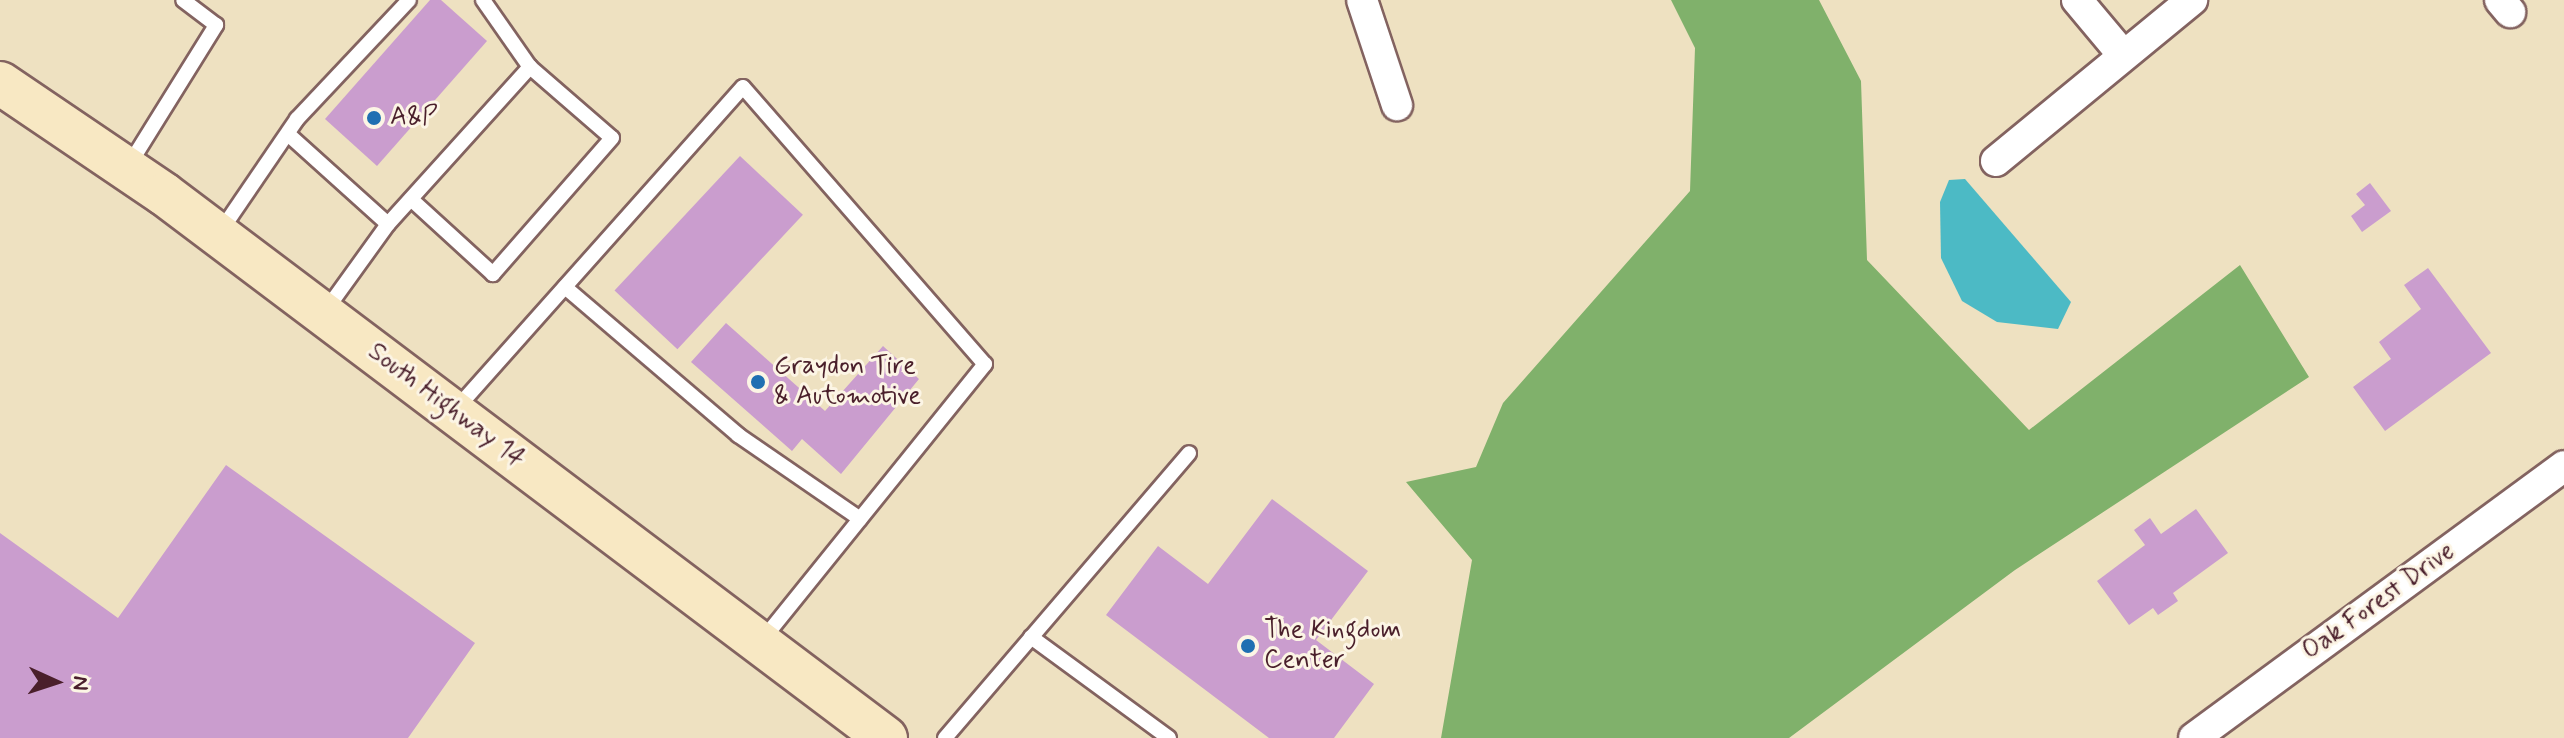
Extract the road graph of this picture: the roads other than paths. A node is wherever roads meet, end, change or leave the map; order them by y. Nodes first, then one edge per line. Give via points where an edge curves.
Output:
1 (183, 0) edge
2 (409, 0) edge
3 (483, 0) edge
4 (1362, 0) edge
5 (2077, 0) edge
6 (2192, 0) edge
7 (2123, 55) junction
8 (530, 67) junction
9 (0, 83) edge
10 (1397, 105) dead end
11 (289, 135) junction
12 (1996, 161) dead end
13 (126, 169) junction
14 (411, 199) junction
15 (388, 224) junction
16 (218, 235) junction
17 (565, 287) junction
18 (324, 314) junction
19 (453, 412) junction
20 (1189, 453) dead end
21 (2564, 466) edge
22 (860, 519) junction
23 (1031, 637) junction
24 (761, 643) junction
25 (886, 738) edge
26 (945, 738) edge
27 (1169, 738) edge
28 (2194, 738) edge

1 - 13 lane via 216,25
2 - 11 lane
3 - 8 lane
4 - 10 street
5 - 7 street
6 - 7 street
7 - 12 street
8 - 14 lane
8 - 14 lane via 612,138 493,274
9 - 13 main road, South Highway 14
11 - 15 lane
11 - 16 lane
13 - 16 main road, South Highway 14
14 - 15 lane
15 - 18 lane
16 - 18 main road, South Highway 14
17 - 19 lane
17 - 22 lane via 738,435
17 - 22 lane via 743,87 985,364
18 - 19 main road, South Highway 14
19 - 24 main road, South Highway 14
20 - 23 lane
21 - 28 street, Oak Forest Drive
22 - 24 lane
23 - 26 lane
23 - 27 lane
24 - 25 main road, South Highway 14

